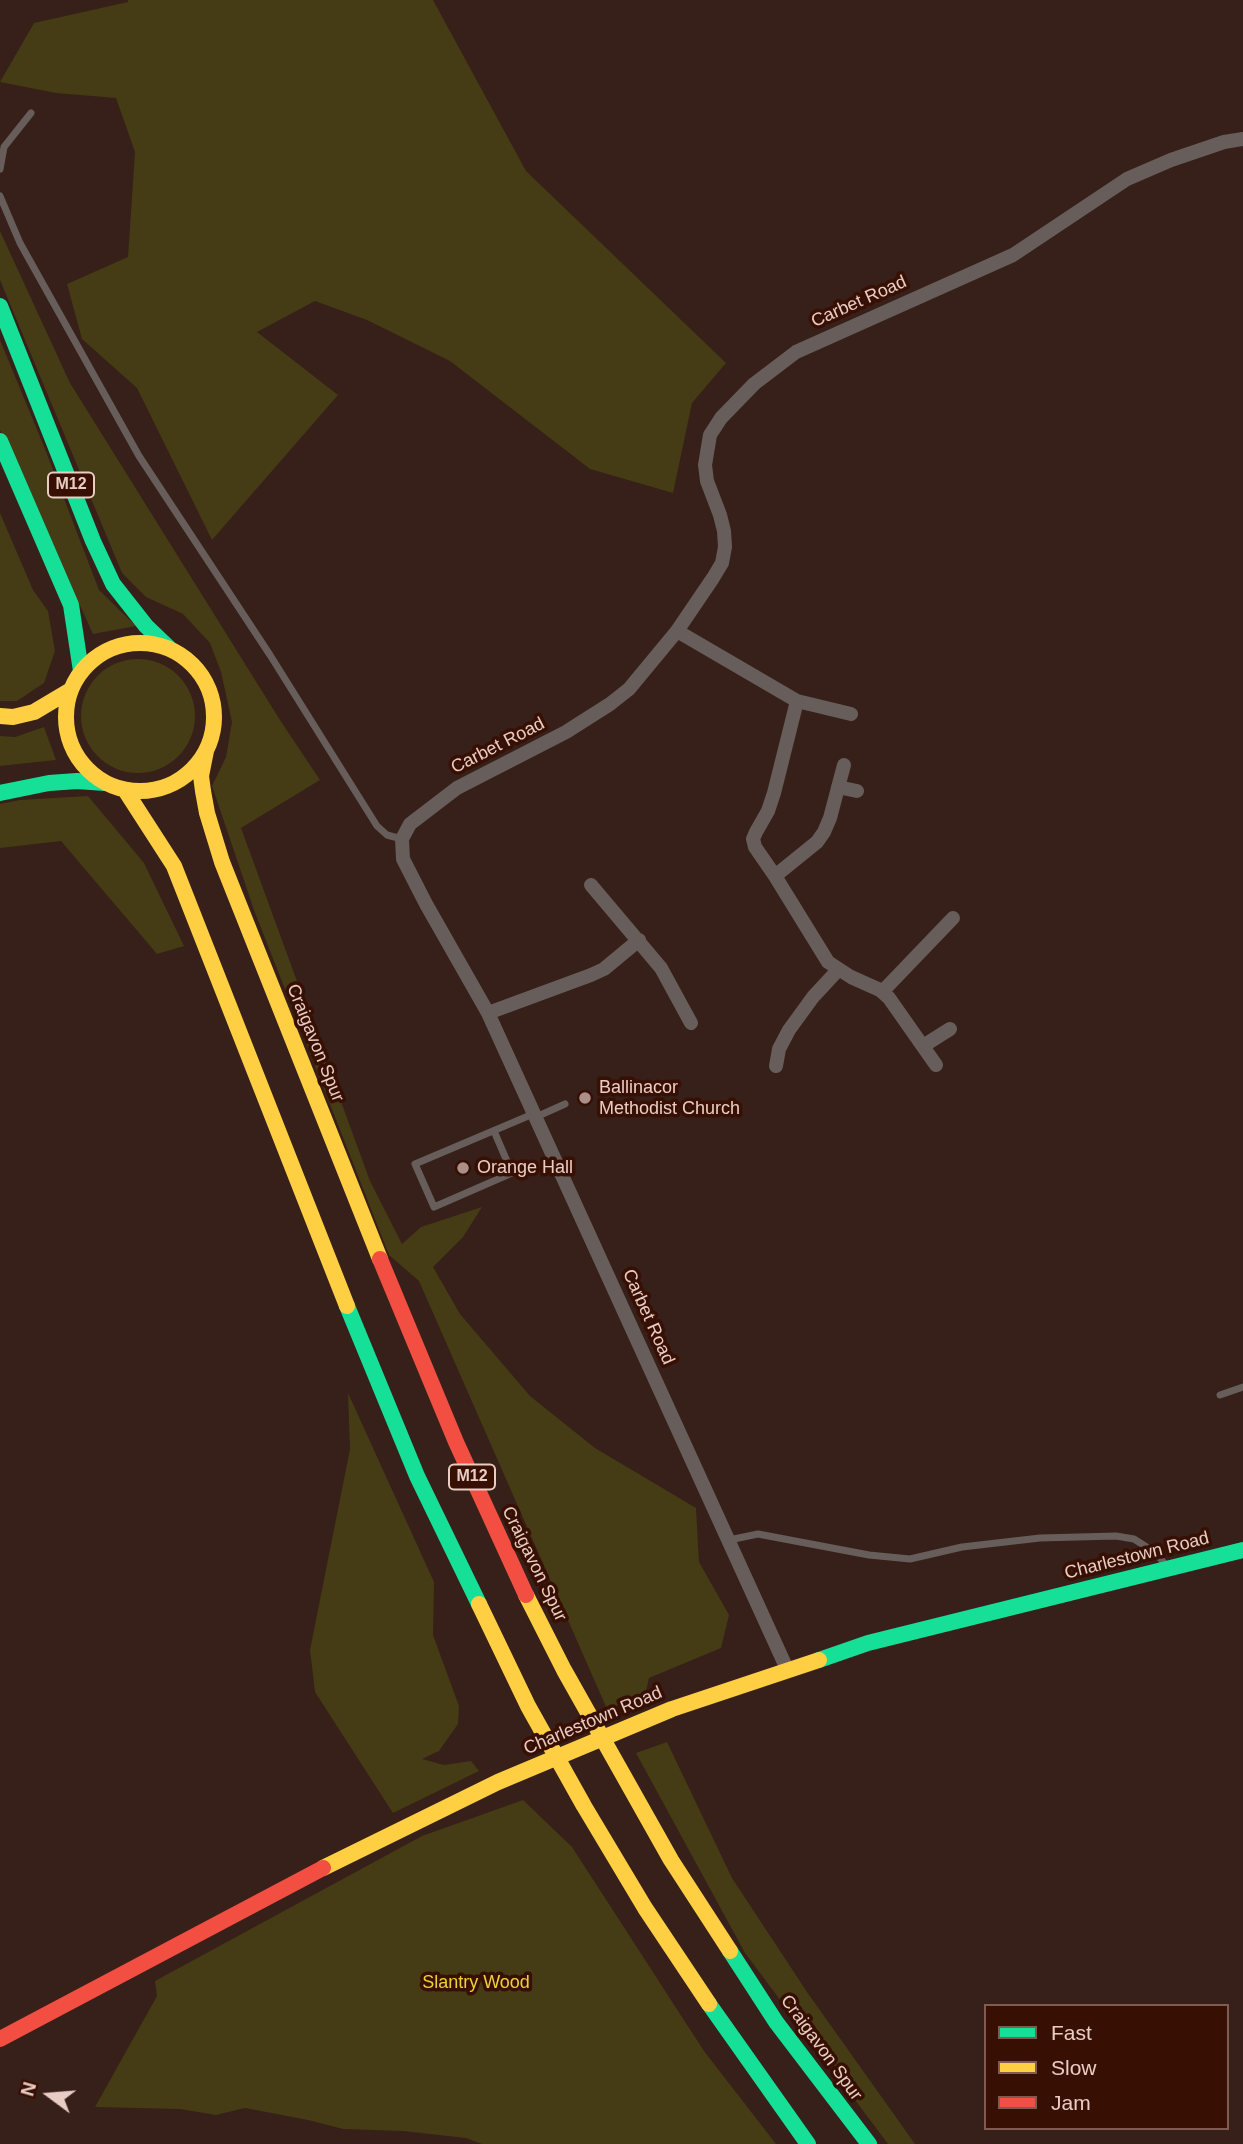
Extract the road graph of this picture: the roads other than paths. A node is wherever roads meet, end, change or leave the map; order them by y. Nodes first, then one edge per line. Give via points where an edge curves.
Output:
1 (31, 113) dead end
2 (1243, 139) edge
3 (0, 169) edge
4 (0, 196) edge
5 (0, 306) edge
6 (0, 441) edge
7 (677, 631) junction
8 (169, 648) junction
9 (81, 671) junction
10 (71, 690) junction
11 (797, 701) junction
12 (851, 715) dead end
13 (0, 716) edge
14 (206, 751) junction
15 (844, 765) dead end
16 (105, 783) junction
17 (838, 787) junction
18 (125, 790) junction
19 (857, 791) dead end
20 (0, 793) edge
21 (402, 839) junction
22 (775, 876) junction
23 (590, 885) dead end
24 (953, 918) dead end
25 (639, 940) junction
26 (838, 970) junction
27 (882, 992) junction
28 (488, 1013) junction
29 (691, 1023) dead end
30 (950, 1029) dead end
31 (923, 1045) junction
32 (936, 1065) dead end
33 (776, 1066) dead end
34 (565, 1104) dead end
35 (534, 1115) junction
36 (494, 1131) junction
37 (1243, 1387) edge
38 (1220, 1395) dead end
39 (728, 1540) junction
40 (1243, 1550) edge
41 (1168, 1568) junction
42 (787, 1669) junction
43 (0, 2039) edge
44 (808, 2144) edge
45 (869, 2144) edge

1 - 3 lane via 4,147
2 - 7 street, Carbet Road via 1171,160 1127,179 1013,255 796,352 754,384 710,435 705,465 724,531 722,563
4 - 21 lane via 20,243 139,456 377,826
5 - 8 main road, M12 via 113,584
6 - 9 main road, M12 via 71,605
7 - 11 street
7 - 21 street, Carbet Road via 629,689 610,704 457,788 410,824
8 - 9 main road, M12 via 130,643 112,648
8 - 14 main road, M12 via 189,660 211,694 213,733
9 - 10 main road, M12
10 - 13 main road via 34,712
10 - 16 main road, M12 via 66,722 74,750
11 - 12 street
11 - 22 street via 774,793 753,839
14 - 18 main road, M12 via 174,784 147,792
14 - 45 main road, Craigavon Spur / M12 via 201,776 206,813 222,862 456,1442 514,1570 564,1670 671,1860 776,2022
15 - 17 street
16 - 18 main road, M12
16 - 20 main road via 49,783
17 - 19 street
17 - 22 street via 817,842
18 - 44 main road, M12 via 174,866 417,1476 528,1706 645,1908
21 - 28 street, Carbet Road via 403,859
22 - 26 street via 828,962
23 - 25 street
24 - 27 street
25 - 28 street via 604,969
25 - 29 street via 661,968
26 - 27 street
26 - 33 street via 789,1030
27 - 31 street
28 - 35 street, Carbet Road
30 - 31 street
31 - 32 street
34 - 35 lane
35 - 36 lane
35 - 39 street, Carbet Road
36 - 36 lane via 415,1164 434,1207 512,1173
37 - 38 lane
39 - 41 lane via 758,1534 910,1559 1028,1539 1116,1536 1134,1539 1156,1553
39 - 42 street, Carbet Road
40 - 41 main road, Charlestown Road
41 - 42 main road, Charlestown Road via 868,1643
42 - 43 main road, Charlestown Road via 672,1709 498,1782 342,1858

